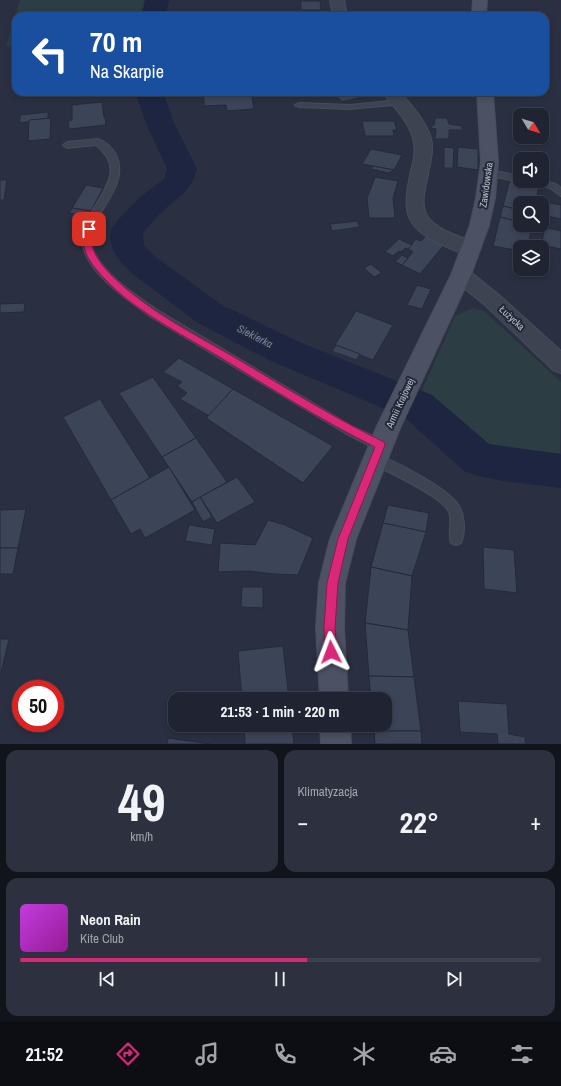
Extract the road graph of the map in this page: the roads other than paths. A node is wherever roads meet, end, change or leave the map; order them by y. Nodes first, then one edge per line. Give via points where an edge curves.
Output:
1 (337, 0) edge
2 (480, 0) edge
3 (339, 12) edge
4 (479, 12) edge
5 (485, 96) edge
6 (396, 97) edge
7 (299, 104) dead end
8 (67, 145) dead end
9 (489, 173) junction
10 (513, 178) edge
11 (549, 185) edge
12 (561, 193) edge
13 (472, 248) junction
14 (461, 275) junction
15 (561, 364) edge
16 (381, 443) junction
17 (456, 539) dead end
18 (334, 692) edge
19 (335, 732) edge
20 (336, 744) edge

1 - 3 street
2 - 4 main road
5 - 9 main road, Zawidowska via 490,146
6 - 7 lane via 350,107
6 - 13 street via 418,130 424,145 414,199 418,218 431,231
8 - 16 lane via 98,142 110,152 114,161 112,186 89,229 88,237 88,245 94,260 109,278 129,296 164,320 342,426
9 - 10 lane
9 - 13 main road, Zawidowska via 486,197
11 - 12 lane
13 - 14 main road, Zawidowska
14 - 15 street, Łużycka
14 - 16 main road, Armii Krajowej
16 - 17 lane via 424,486 452,506 457,523
16 - 18 main road, Armii Krajowej via 343,539 332,583 330,628
19 - 20 main road

